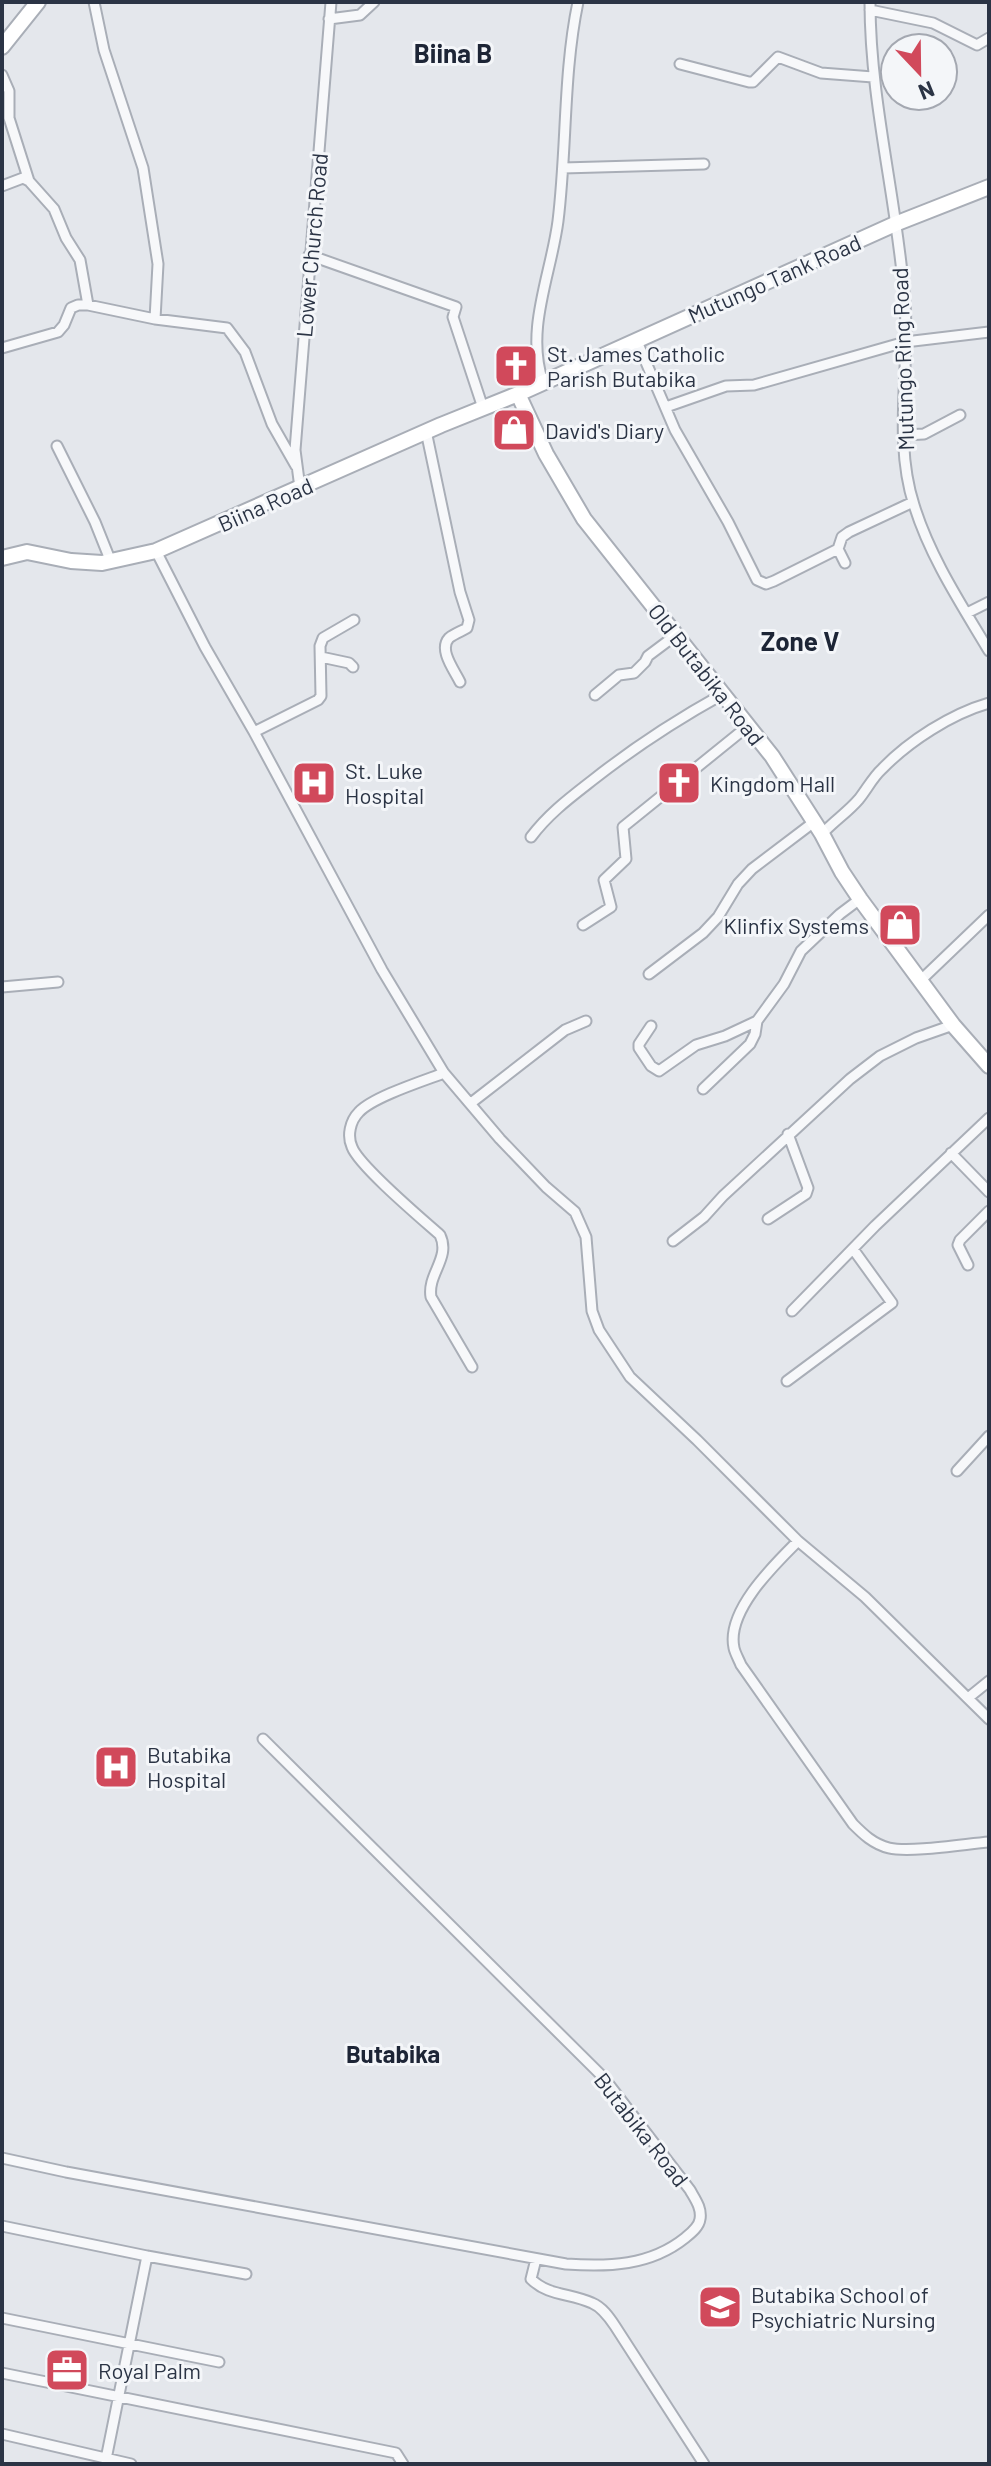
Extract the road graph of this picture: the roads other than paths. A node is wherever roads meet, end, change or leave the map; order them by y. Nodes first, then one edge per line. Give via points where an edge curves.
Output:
1 (38, 2) edge
2 (94, 2) edge
3 (331, 2) edge
4 (374, 2) edge
5 (578, 2) edge
6 (870, 6) edge
7 (329, 19) junction
8 (989, 38) edge
9 (2, 47) edge
10 (680, 64) dead end
11 (2, 75) edge
12 (873, 77) junction
13 (704, 164) dead end
14 (563, 168) junction
15 (29, 181) junction
16 (2, 186) edge
17 (989, 187) edge
18 (895, 224) junction
19 (309, 255) junction
20 (88, 305) junction
21 (155, 319) junction
22 (989, 332) edge
23 (636, 339) junction
24 (905, 342) junction
25 (2, 348) edge
26 (543, 382) junction
27 (518, 394) junction
28 (666, 407) junction
29 (483, 408) junction
30 (960, 415) dead end
31 (426, 431) junction
32 (904, 435) junction
33 (57, 446) dead end
34 (297, 468) junction
35 (300, 488) junction
36 (913, 502) junction
37 (838, 549) junction
38 (156, 551) junction
39 (2, 558) edge
40 (111, 562) junction
41 (845, 563) dead end
42 (989, 602) edge
43 (967, 613) junction
44 (354, 620) dead end
45 (676, 635) junction
46 (989, 651) edge
47 (321, 657) junction
48 (353, 667) dead end
49 (460, 682) dead end
50 (723, 694) junction
51 (595, 695) dead end
52 (989, 703) edge
53 (748, 726) junction
54 (254, 732) junction
55 (818, 828) junction
56 (531, 837) dead end
57 (860, 899) junction
58 (989, 915) edge
59 (583, 925) dead end
60 (649, 974) dead end
61 (920, 981) junction
62 (58, 982) dead end
63 (2, 987) edge
64 (586, 1021) dead end
65 (757, 1021) junction
66 (953, 1025) junction
67 (651, 1026) dead end
68 (989, 1066) edge
69 (444, 1073) junction
70 (703, 1089) dead end
71 (471, 1103) junction
72 (989, 1118) edge
73 (788, 1134) junction
74 (951, 1153) junction
75 (989, 1192) edge
76 (989, 1211) edge
77 (768, 1219) dead end
78 (673, 1241) dead end
79 (853, 1249) junction
80 (968, 1265) dead end
81 (792, 1311) dead end
82 (472, 1367) dead end
83 (787, 1381) dead end
84 (989, 1436) edge
85 (957, 1471) dead end
86 (798, 1541) junction
87 (989, 1681) edge
88 (968, 1698) junction
89 (989, 1719) edge
90 (263, 1739) dead end
91 (989, 1842) edge
92 (2, 2158) edge
93 (2, 2226) edge
94 (147, 2256) junction
95 (536, 2259) junction
96 (246, 2274) dead end
97 (2, 2318) edge
98 (130, 2344) junction
99 (219, 2362) dead end
100 (2, 2373) edge
101 (119, 2398) junction
102 (2, 2434) edge
103 (106, 2462) edge
104 (131, 2464) edge
105 (403, 2464) edge
106 (704, 2464) edge

1 - 9 main road
2 - 21 street via 143,168 158,264
3 - 7 street, Lower Church Road
4 - 7 street via 360,15
5 - 14 street via 569,56
6 - 8 street via 933,23 977,45
6 - 12 street, Mutungo Ring Road
7 - 19 street, Lower Church Road
10 - 12 street via 753,82 778,57 821,73
11 - 15 street
12 - 18 street, Mutungo Ring Road
13 - 14 street
14 - 26 street via 537,322
15 - 16 street via 23,178
15 - 20 street via 54,209 80,260
17 - 18 main road, Mutungo Tank Road
18 - 23 main road, Mutungo Tank Road
18 - 24 street, Mutungo Ring Road
19 - 29 street via 456,307 453,317
19 - 34 street, Lower Church Road
20 - 21 street
20 - 25 street via 71,308 54,334
21 - 34 street via 232,332
22 - 24 street
23 - 26 main road, Mutungo Tank Road
23 - 28 street
24 - 28 street via 754,385 726,386
24 - 32 street, Mutungo Ring Road
26 - 27 main road, Mutungo Tank Road
27 - 29 main road, Biina Road
27 - 45 main road, Old Butabika Road via 573,502
28 - 37 street via 757,580 774,581
29 - 31 main road, Biina Road
30 - 32 street via 924,434
31 - 35 main road, Biina Road
31 - 49 street via 469,620 467,628 446,643 445,653
32 - 36 street, Mutungo Ring Road
33 - 40 street
34 - 35 street, Lower Church Road
35 - 38 main road, Biina Road
36 - 37 street via 849,532
36 - 43 street, Mutungo Ring Road
37 - 41 street
38 - 40 main road, Biina Road
38 - 54 street
39 - 40 main road, Biina Road via 27,552
42 - 43 street
43 - 46 street, Mutungo Ring Road
44 - 47 street via 323,638
45 - 50 main road, Old Butabika Road
45 - 51 street via 634,673 619,675
47 - 48 street
47 - 54 street via 318,700
50 - 53 main road, Old Butabika Road
50 - 56 street via 628,751 559,806
52 - 55 street via 934,728 880,770 857,800
53 - 55 main road, Old Butabika Road
53 - 59 street via 623,827 626,859 604,880 611,907
54 - 69 street via 382,970
55 - 57 main road, Old Butabika Road
55 - 60 street via 752,869 703,933
57 - 61 main road, Old Butabika Road
57 - 65 street via 801,951
58 - 61 street
61 - 66 main road, Old Butabika Road
62 - 63 street
64 - 71 street via 565,1030
65 - 67 street via 696,1045 659,1071 639,1048
65 - 70 street via 750,1044
66 - 68 main road, Old Butabika Road
66 - 73 street via 880,1056
69 - 71 street
69 - 82 street via 366,1107 353,1121 349,1138 356,1156 440,1235 444,1252 431,1297
71 - 86 street via 575,1212 586,1237 592,1311 630,1377
72 - 74 street
73 - 77 street via 808,1188
73 - 78 street
74 - 75 street
74 - 79 street
76 - 80 street via 958,1245
79 - 81 street
79 - 83 street via 892,1303
84 - 85 street
86 - 88 street via 865,1597
86 - 91 street via 742,1607 734,1627 741,1665 869,1840 890,1848
87 - 88 street
88 - 89 street
90 - 95 street, Butabika Road via 604,2078 699,2207 701,2218 688,2235 637,2263 596,2266
92 - 95 street, Butabika Road
93 - 94 street
94 - 96 street
94 - 98 street
95 - 106 street via 531,2279 539,2287 591,2302 604,2312
97 - 98 street
98 - 99 street
98 - 101 street
100 - 101 street
101 - 103 street
101 - 105 street via 396,2453
102 - 103 street
103 - 104 street

